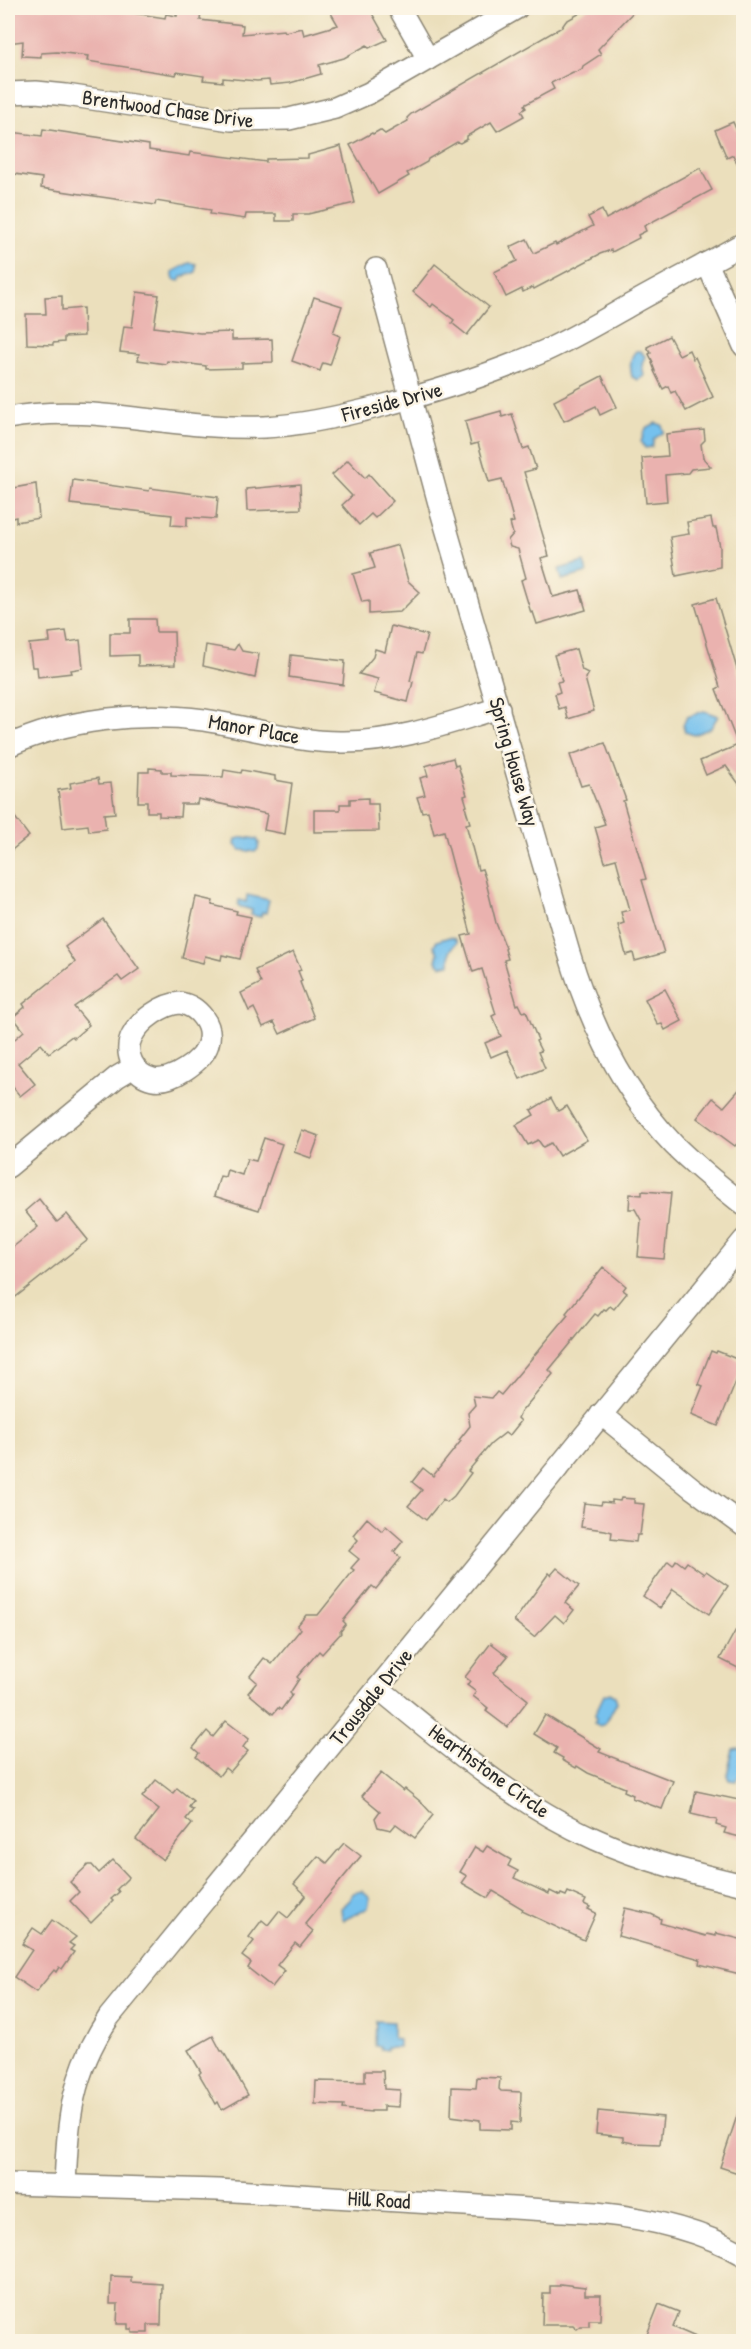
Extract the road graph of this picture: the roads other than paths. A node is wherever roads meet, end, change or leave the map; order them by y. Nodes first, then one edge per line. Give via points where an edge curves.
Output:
1 (399, 8) edge
2 (517, 8) edge
3 (428, 59) junction
4 (8, 93) edge
5 (744, 243) edge
6 (707, 263) junction
7 (376, 269) dead end
8 (744, 346) edge
9 (411, 399) junction
10 (8, 418) edge
11 (499, 708) junction
12 (8, 746) edge
13 (134, 1067) dead end
14 (8, 1167) edge
15 (744, 1206) edge
16 (744, 1240) edge
17 (601, 1414) junction
18 (744, 1526) edge
19 (378, 1688) junction
20 (744, 1885) edge
21 (8, 2184) edge
22 (65, 2185) junction
23 (744, 2255) edge

1 - 3 street
2 - 3 street, Brentwood Chase Drive
3 - 4 street, Brentwood Chase Drive via 343,105 274,121 231,120 66,95
5 - 6 street, Fireside Drive
6 - 8 street
6 - 9 street, Fireside Drive via 541,353
7 - 9 street, Spring House Way
9 - 10 street, Fireside Drive via 324,419 266,427 67,412
9 - 11 street, Spring House Way
11 - 12 street, Manor Place via 362,742 304,739 202,720 144,717 63,728
11 - 15 street, Spring House Way via 569,953 594,1022 644,1110 675,1145
13 - 14 street
16 - 17 street, Trousdale Drive
17 - 18 street
17 - 19 street, Trousdale Drive
19 - 20 street, Hearthstone Circle via 483,1772 557,1820 628,1853
19 - 22 street, Trousdale Drive via 99,2032 74,2094
21 - 22 street, Hill Road
22 - 23 street, Hill Road via 326,2196 614,2215 688,2231

